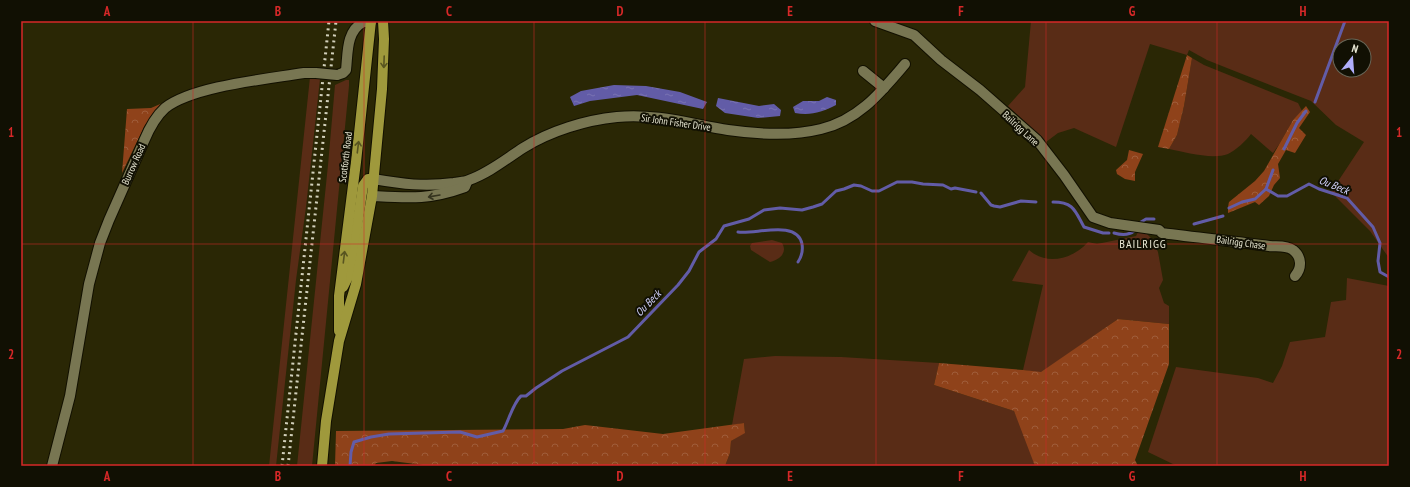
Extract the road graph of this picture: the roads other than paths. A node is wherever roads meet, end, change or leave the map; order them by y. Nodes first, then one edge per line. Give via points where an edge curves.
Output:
1 (875, 21) edge
2 (371, 22) edge
3 (383, 22) edge
4 (905, 64) dead end
5 (863, 71) dead end
6 (884, 88) junction
7 (374, 179) junction
8 (468, 180) junction
9 (354, 185) junction
10 (362, 192) junction
11 (372, 196) junction
12 (1159, 230) joint
13 (1295, 276) dead end
14 (339, 296) junction
15 (339, 342) junction
16 (52, 466) edge
17 (322, 466) edge

1 - 12 street, Bailrigg Lane via 914,35 1037,140 1093,217 1110,223
2 - 3 main road
9 -> 2 main road, Scotforth Road
2 - 16 street, Burrow Road, bridge via 364,22 354,31 349,42 346,70 343,73 295,75 228,85 182,99 158,116 144,141 100,243 89,284 70,396
3 -> 7 main road, Scotforth Road via 382,89
4 - 6 street, Sir John Fisher Drive
5 - 6 street
6 - 8 street, Sir John Fisher Drive via 866,107 853,116 831,126 809,131 777,133 727,130 653,117 599,120 553,132 524,147 483,174
7 - 8 street, Sir John Fisher Drive via 418,186
7 - 10 main road via 365,182
7 - 11 main road, Scotforth Road
8 -> 11 street, Sir John Fisher Drive via 465,187 435,196
9 - 10 main road
14 -> 9 main road, Scotforth Road
10 - 11 main road
10 - 14 main road, Scotforth Road via 350,273
11 - 15 main road, Scotforth Road via 356,284
12 - 13 street, Bailrigg Chase via 1162,233 1286,247 1293,250 1299,258 1301,266
14 - 15 main road, Scotforth Road
15 - 17 main road, Scotforth Road via 327,414

